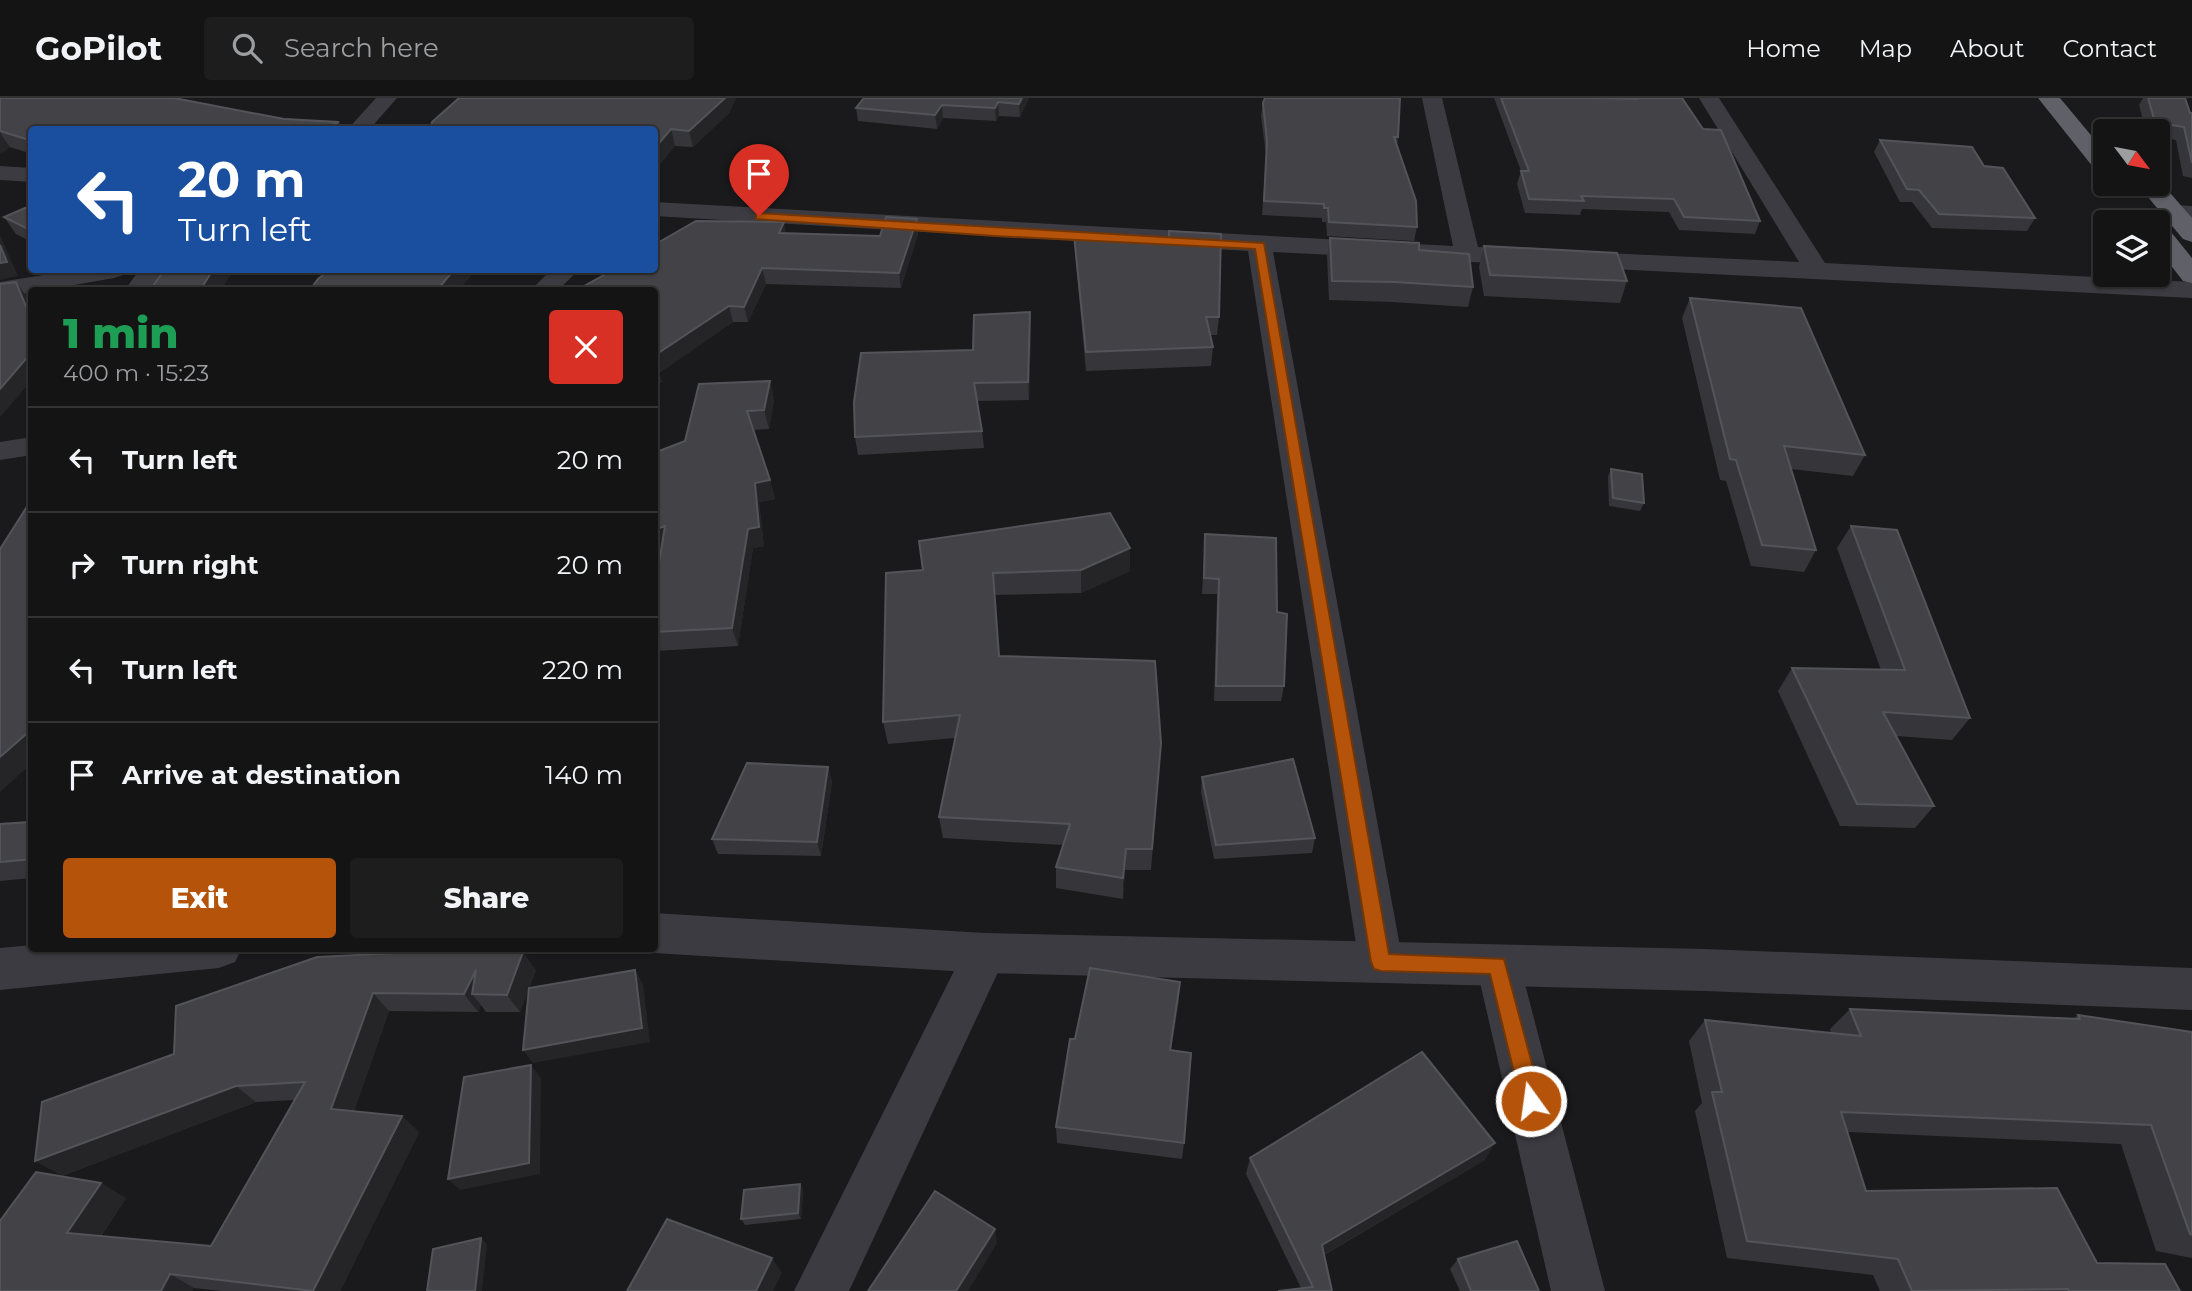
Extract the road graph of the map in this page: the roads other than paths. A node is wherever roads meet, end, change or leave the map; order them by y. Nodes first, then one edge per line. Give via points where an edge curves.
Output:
1 (387, 98) edge
2 (1432, 98) edge
3 (1709, 98) edge
4 (2049, 98) edge
5 (2074, 98) edge
6 (2093, 120) edge
7 (361, 126) edge
8 (2093, 152) edge
9 (0, 173) edge
10 (28, 175) edge
11 (658, 209) edge
12 (2153, 209) edge
13 (2192, 234) edge
14 (1260, 246) junction
15 (1467, 254) junction
16 (1816, 269) junction
17 (97, 273) edge
18 (563, 273) edge
19 (2192, 275) edge
20 (546, 287) edge
21 (0, 290) edge
22 (2192, 290) edge
23 (28, 447) edge
24 (0, 451) edge
25 (658, 933) edge
26 (177, 952) edge
27 (985, 953) junction
28 (1381, 962) junction
29 (1498, 965) junction
30 (0, 969) edge
31 (2192, 989) edge
32 (821, 1291) edge
33 (1578, 1291) edge

1 - 7 street
2 - 15 street
3 - 16 street
4 - 8 highway
5 - 6 highway
9 - 10 street
11 - 14 street
12 - 13 highway
12 - 19 highway
14 - 15 street
14 - 28 street
15 - 16 street
16 - 22 street
17 - 21 street
18 - 20 street
23 - 24 street
25 - 27 street
26 - 30 street
27 - 28 street
27 - 32 street
28 - 29 street
29 - 31 street
29 - 33 street

